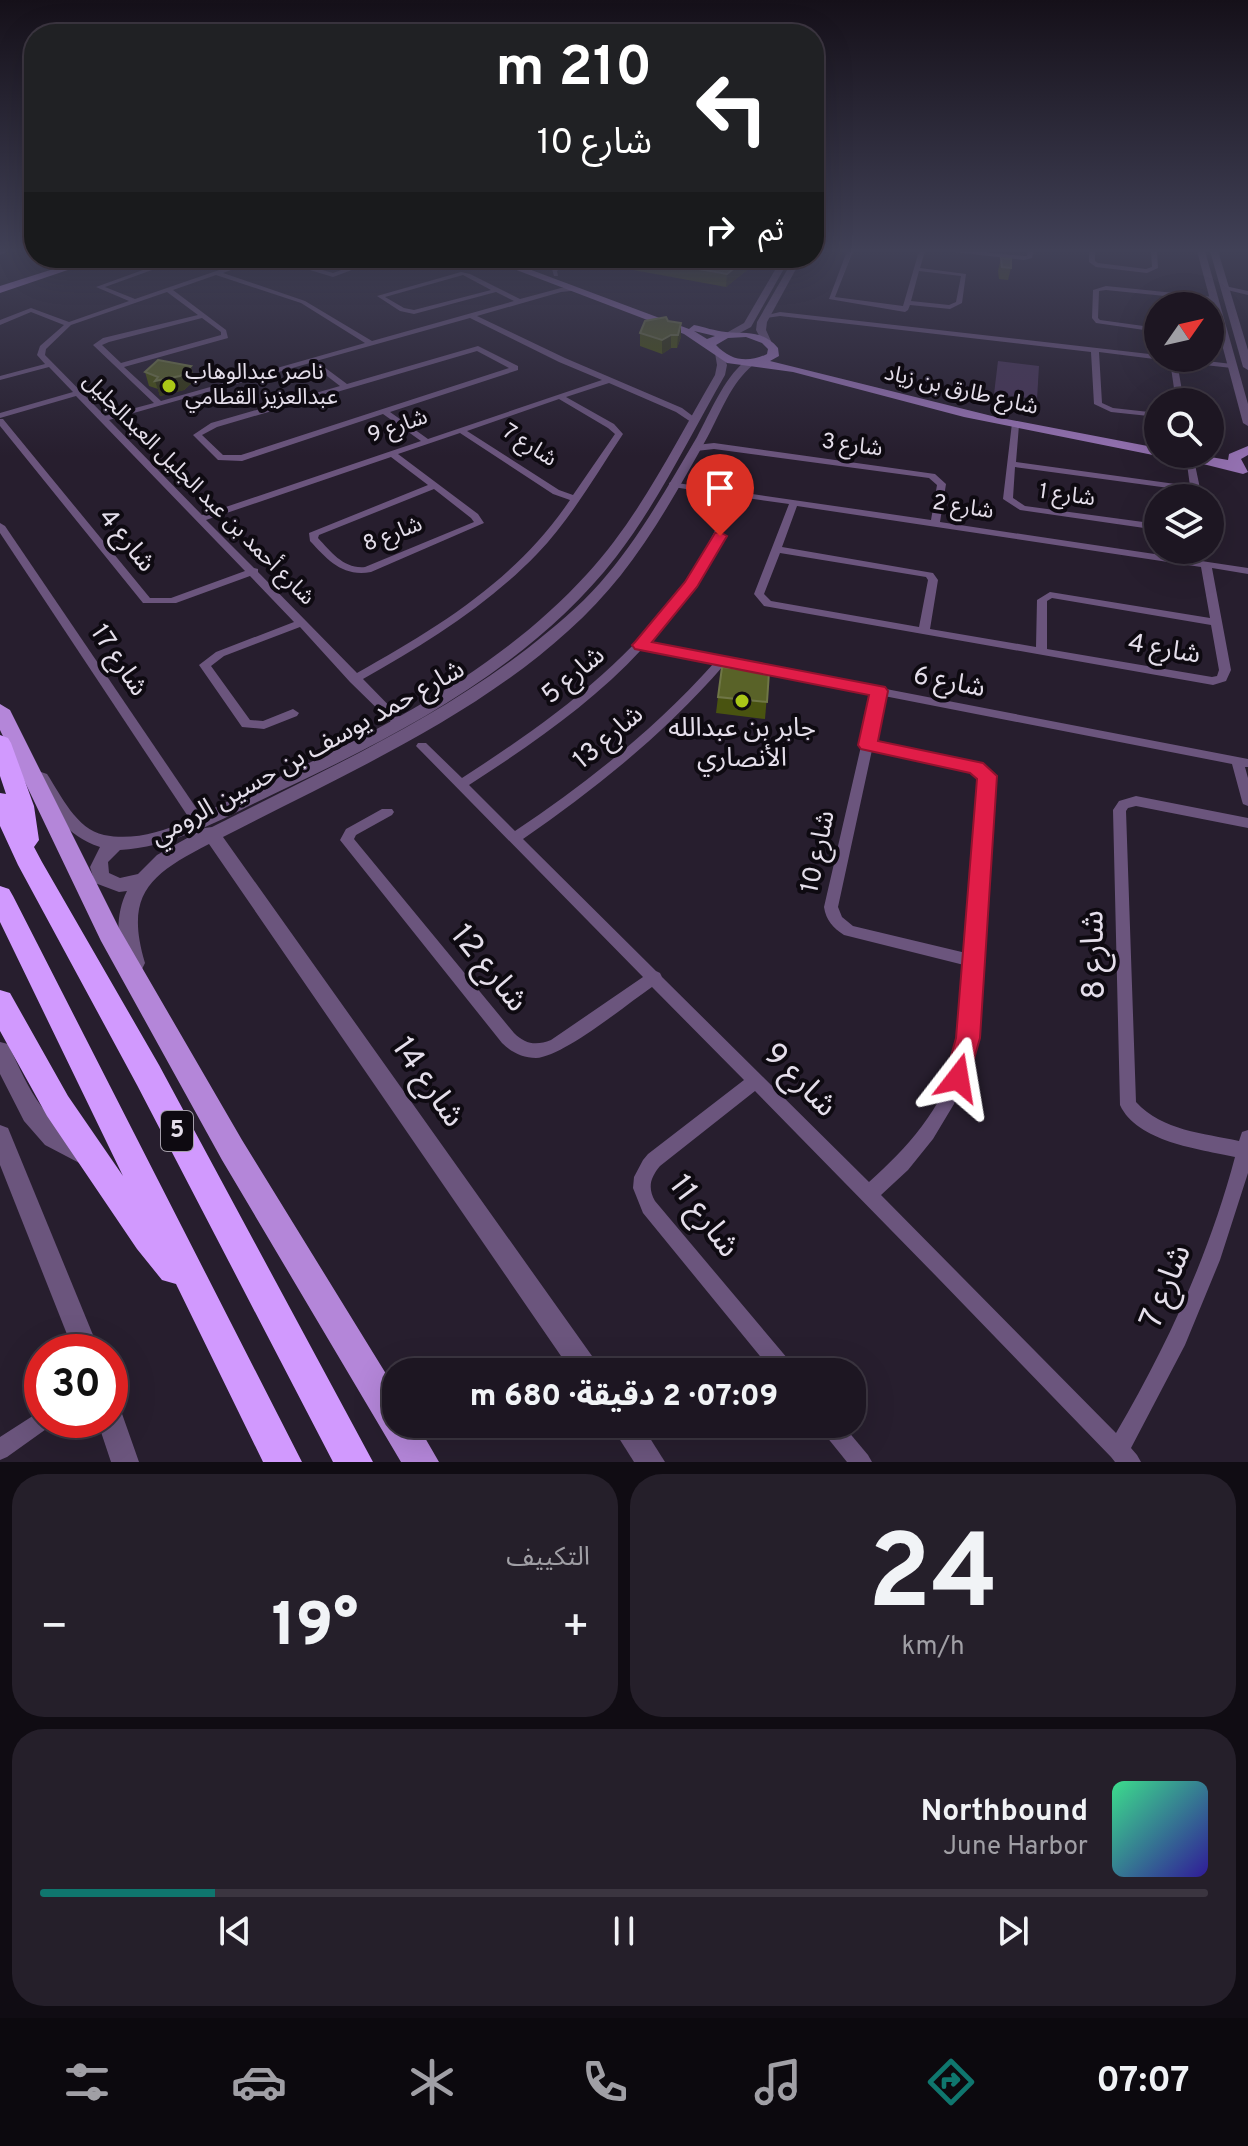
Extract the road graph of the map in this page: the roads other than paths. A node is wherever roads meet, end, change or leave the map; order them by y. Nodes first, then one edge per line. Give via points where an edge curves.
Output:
1 (56, 319) edge
2 (83, 319) edge
3 (190, 319) edge
4 (208, 319) edge
5 (331, 319) edge
6 (460, 319) edge
7 (479, 319) edge
8 (655, 319) edge
9 (671, 319) edge
10 (751, 319) edge
11 (765, 319) edge
12 (824, 319) edge
13 (902, 319) edge
14 (1096, 319) edge
15 (1234, 319) edge
16 (69, 324) junction
17 (1224, 324) edge
18 (1236, 326) junction
19 (899, 328) junction
20 (1144, 328) edge
21 (729, 334) junction
22 (1224, 335) edge
23 (371, 344) junction
24 (770, 344) junction
25 (1095, 350) junction
26 (714, 351) junction
27 (1144, 356) edge
28 (311, 361) junction
29 (753, 363) junction
30 (49, 365) junction
31 (1224, 365) edge
32 (118, 366) junction
33 (1232, 366) junction
34 (1248, 367) edge
35 (0, 378) edge
36 (609, 380) junction
37 (345, 386) junction
38 (719, 390) junction
39 (78, 393) junction
40 (559, 396) junction
41 (160, 404) junction
42 (385, 412) junction
43 (697, 414) junction
44 (1144, 414) edge
45 (0, 419) edge
46 (105, 419) junction
47 (1248, 423) edge
48 (1015, 425) junction
49 (460, 430) junction
50 (1083, 436) junction
51 (1109, 440) junction
52 (426, 441) junction
53 (704, 444) junction
54 (1144, 444) edge
55 (1144, 449) edge
56 (1245, 451) edge
57 (1224, 452) edge
58 (391, 453) junction
59 (1012, 464) junction
60 (1224, 465) edge
61 (1244, 470) edge
62 (673, 484) junction
63 (1144, 485) edge
64 (434, 486) junction
65 (737, 494) junction
66 (574, 499) junction
67 (794, 502) junction
68 (202, 518) junction
69 (935, 524) junction
70 (1144, 525) edge
71 (0, 526) edge
72 (776, 549) junction
73 (1206, 565) junction
74 (254, 571) junction
75 (1248, 571) edge
76 (578, 592) junction
77 (594, 598) junction
78 (565, 604) junction
79 (581, 611) junction
80 (303, 622) junction
81 (1215, 622) junction
82 (924, 631) junction
83 (641, 645) junction
84 (1041, 651) junction
85 (721, 661) junction
86 (354, 679) junction
87 (879, 691) junction
88 (0, 710) edge
89 (293, 713) dead end
90 (399, 723) junction
91 (428, 724) junction
92 (392, 744) junction
93 (868, 745) junction
94 (11, 746) edge
95 (422, 746) junction
96 (1242, 762) edge
97 (462, 784) junction
98 (0, 801) edge
99 (1248, 801) edge
100 (387, 812) dead end
101 (1248, 823) edge
102 (205, 827) junction
103 (516, 837) junction
104 (117, 843) junction
105 (31, 865) junction
106 (143, 880) junction
107 (0, 896) edge
108 (973, 961) junction
109 (655, 977) junction
110 (144, 991) junction
111 (0, 1002) edge
112 (0, 1051) edge
113 (756, 1080) junction
114 (0, 1136) edge
115 (1247, 1145) edge
116 (91, 1158) junction
117 (869, 1194) junction
118 (202, 1302) junction
119 (80, 1334) edge
120 (578, 1358) edge
121 (774, 1358) edge
122 (382, 1398) edge
123 (24, 1433) edge
124 (117, 1438) edge
125 (406, 1438) edge
126 (634, 1438) edge
127 (841, 1438) edge
128 (0, 1450) edge
129 (1124, 1456) edge
130 (125, 1462) edge
131 (283, 1462) edge
132 (354, 1462) edge
133 (421, 1462) edge
134 (651, 1462) edge
135 (861, 1462) edge

1 - 16 street
2 - 16 street, شارع أحمد بن عبد الجليل العبدالجليل
3 - 32 street via 99,342 97,348
4 - 32 street via 225,336
5 - 23 street
6 - 23 street
7 - 36 street
8 - 26 main road via 688,332
9 - 21 main road
10 - 21 street
11 - 24 street via 761,328
12 - 19 street
13 - 19 street
14 - 20 street
15 - 18 street
16 - 30 street, شارع أحمد بن عبد الجليل العبدالجليل via 41,350
17 - 18 street
18 - 34 street
19 - 25 street
21 - 24 main road, شارع طارق بن زياد via 752,335
21 - 26 main road via 713,339
22 - 33 street
23 - 28 street
24 - 29 main road via 773,356
24 - 50 main road, شارع طارق بن زياد via 795,362
25 - 27 street
25 - 44 street via 1098,404
26 - 29 main road, شارع طارق بن زياد via 733,362
26 - 38 street, شارع حمد يوسف بن حسين الرومي via 722,368
28 - 37 street
28 - 41 street
29 - 38 street, شارع حمد يوسف بن حسين الرومي
29 - 48 main road, شارع طارق بن زياد via 787,366
30 - 35 street
30 - 39 street, شارع أحمد بن عبد الجليل العبدالجليل
31 - 33 street
32 - 41 street
33 - 47 street
36 - 40 street, شارع 9
36 - 43 street
37 - 42 street via 474,348 515,368
37 - 42 street via 210,426 197,435 219,457 236,459
38 - 43 street, شارع حمد يوسف بن حسين الرومي
38 - 53 street, شارع حمد يوسف بن حسين الرومي
39 - 45 street, شارع 4
39 - 46 street, شارع أحمد بن عبد الجليل العبدالجليل
40 - 49 street, شارع 9
40 - 66 street via 619,434
41 - 46 street
42 - 52 street
43 - 76 street, شارع حمد يوسف بن حسين الرومي via 623,539
45 - 74 street, شارع 4 via 147,601 172,601
46 - 68 street, شارع أحمد بن عبد الجليل العبدالجليل
48 - 50 main road, شارع طارق بن زياد
48 - 59 street, شارع 1
49 - 52 street, شارع 9
49 - 66 street, شارع 7
50 - 51 main road, شارع طارق بن زياد
51 - 54 main road, شارع طارق بن زياد
51 - 55 main road, شارع طارق بن زياد
52 - 58 street, شارع 9
53 - 62 street, شارع حمد يوسف بن حسين الرومي
53 - 69 street, شارع 3 via 932,476 942,484
56 - 57 main road
56 - 61 main road via 1233,459
58 - 64 street, شارع 8
58 - 68 street, شارع 9
59 - 63 street, شارع 1
59 - 70 street, شارع 1 via 1008,499 1017,506
60 - 61 main road
62 - 65 street, شارع 2
62 - 77 street, شارع حمد يوسف بن حسين الرومي via 631,553
64 - 64 street, شارع 8 via 479,524 360,571 345,569 312,538 322,528
65 - 67 street, شارع 2
65 - 83 street, شارع 5 via 700,572
66 - 86 street via 535,551 500,584 427,638
67 - 69 street, شارع 2
67 - 72 street, شارع 4
68 - 74 street, شارع أحمد بن عبد الجليل العبدالجليل
69 - 73 street, شارع 2
71 - 102 street, شارع 17
72 - 82 street via 929,575 933,580
72 - 82 street, شارع 4 via 759,594 765,602
73 - 75 street, شارع 2
73 - 81 street, شارع 4
74 - 80 street, شارع أحمد بن عبد الجليل العبدالجليل
76 - 77 street
76 - 78 street, شارع حمد يوسف بن حسين الرومي
77 - 79 street, شارع حمد يوسف بن حسين الرومي
78 - 79 street
78 - 90 street, شارع حمد يوسف بن حسين الرومي via 482,672
79 - 91 street, شارع حمد يوسف بن حسين الرومي via 501,676
80 - 86 street, شارع أحمد بن عبد الجليل العبدالجليل
80 - 89 street via 220,654 205,665 246,724 264,725
81 - 84 street, شارع 4 via 1050,595 1042,600
81 - 84 street, شارع 4 via 1225,670 1216,680
82 - 84 street, شارع 4
83 - 85 street, شارع 6
83 - 97 street, شارع 5 via 547,727
85 - 87 street, شارع 6
85 - 103 street, شارع 13 via 624,759
86 - 90 street, شارع أحمد بن عبد الجليل العبدالجليل
87 - 93 street, شارع 10
87 - 96 street, شارع 6
88 - 94 main road
90 - 102 street, شارع حمد يوسف بن حسين الرومي
91 - 92 street, شارع حمد يوسف بن حسين الرومي
91 - 95 street
92 - 95 street
92 - 102 street, شارع حمد يوسف بن حسين الرومي
93 - 108 street via 976,767 986,775
93 - 108 street, شارع 10 via 833,917 849,931
94 - 104 street, شارع حمد يوسف بن حسين الرومي via 77,829
94 - 105 highway
94 - 110 main road
95 - 97 street, شارع 9
96 - 99 street
97 - 103 street, شارع 9
98 - 105 highway, 5
100 - 109 street, شارع 12 via 351,832 347,840 520,1048 541,1051 557,1045
101 - 115 street, شارع 8 via 1136,801 1119,810 1128,1105 1156,1127
102 - 104 street, شارع حمد يوسف بن حسين الرومي
102 - 106 street, شارع حمد يوسف بن حسين الرومي
102 - 120 street, شارع 14
103 - 109 street, شارع 9
104 - 106 street via 101,858 102,878 119,885
105 - 132 highway, 5
106 - 110 street, شارع حمد يوسف بن حسين الرومي via 126,925
107 - 118 highway, 5
108 - 117 street via 968,1038 950,1097 921,1145
109 - 113 street, شارع 9
110 - 122 main road via 232,1150
111 - 116 highway, 5
112 - 116 street via 34,1119 65,1146
113 - 117 street, شارع 9
113 - 121 street, شارع 11 via 654,1160 643,1174 641,1190 649,1207
114 - 119 street
115 - 129 street, شارع 7 via 1217,1243
116 - 118 highway, 5
117 - 129 street, شارع 9
118 - 131 highway, 5
123 - 128 street
124 - 130 street
125 - 133 main road
126 - 134 street
127 - 135 street

